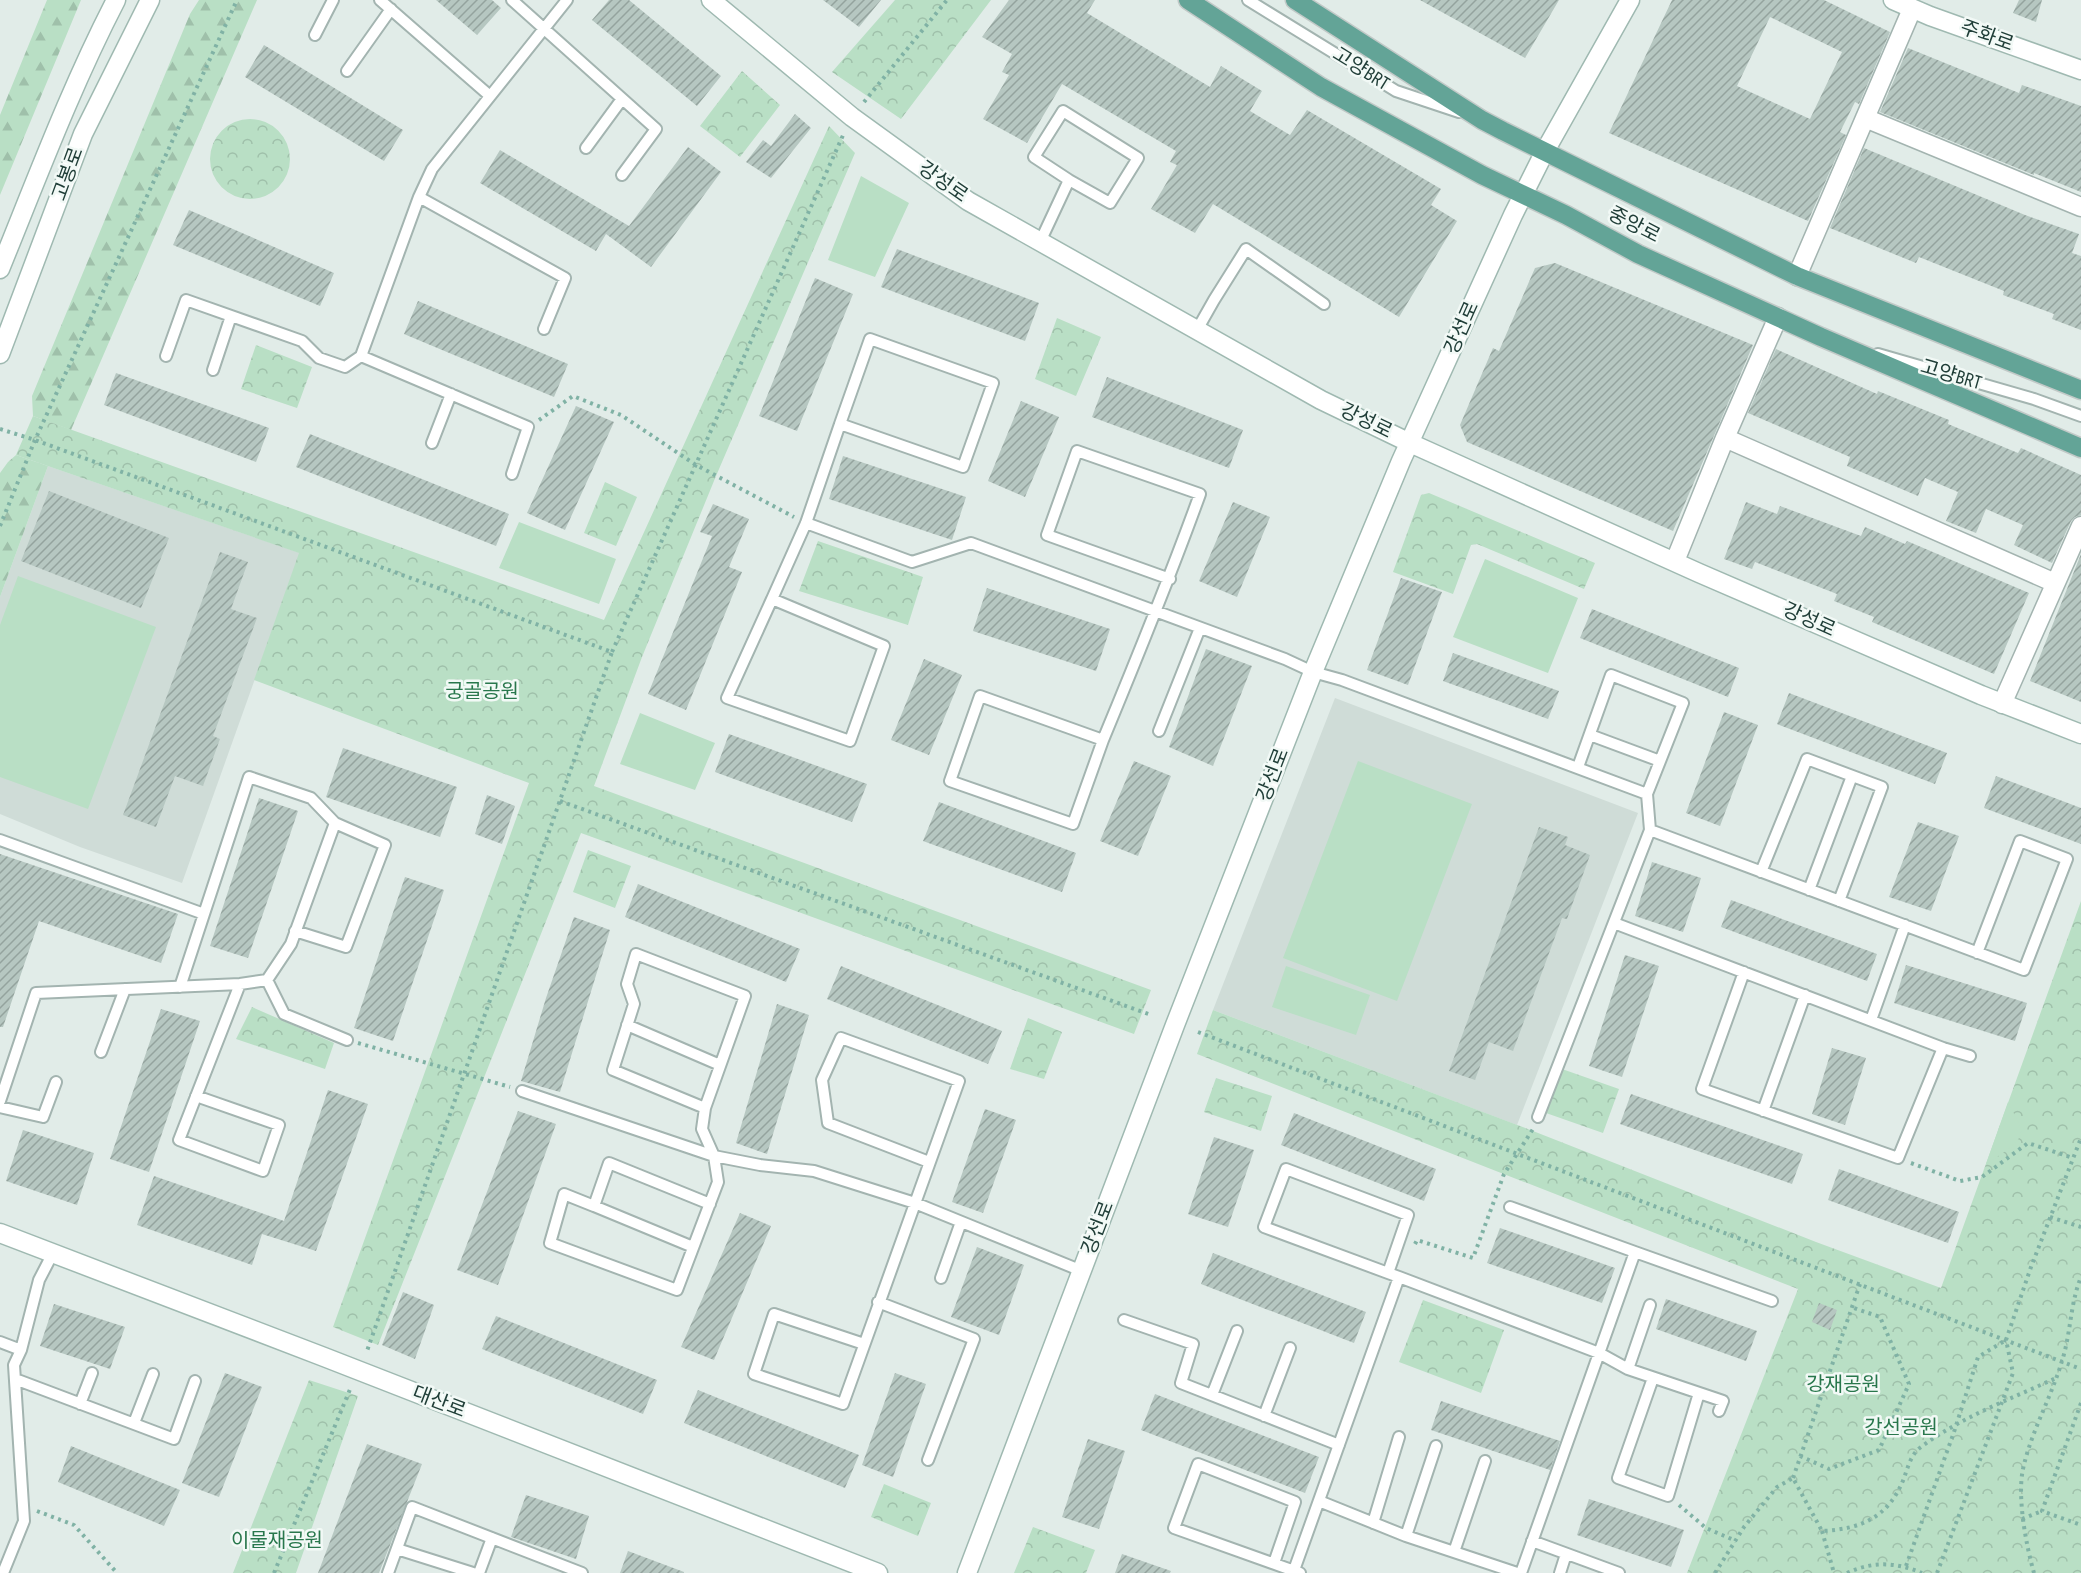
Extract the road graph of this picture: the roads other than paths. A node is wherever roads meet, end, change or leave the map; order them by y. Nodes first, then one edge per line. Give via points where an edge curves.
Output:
1 (116, 0) edge
2 (150, 0) edge
3 (333, 0) edge
4 (380, 0) edge
5 (512, 0) edge
6 (567, 0) edge
7 (1188, 0) edge
8 (1248, 0) edge
9 (1295, 0) edge
10 (1630, 0) edge
11 (1893, 0) edge
12 (715, 1) edge
13 (391, 9) junction
14 (1912, 9) junction
15 (543, 28) junction
16 (315, 35) dead end
17 (2081, 70) edge
18 (347, 71) dead end
19 (490, 96) junction
20 (622, 99) junction
21 (1865, 118) junction
22 (1482, 120) junction
23 (586, 148) dead end
24 (1545, 151) junction
25 (622, 175) dead end
26 (1069, 180) junction
27 (1524, 195) junction
28 (419, 197) junction
29 (2081, 207) edge
30 (1040, 242) junction
31 (0, 269) edge
32 (1797, 276) junction
33 (1324, 304) dead end
34 (231, 316) junction
35 (1778, 317) junction
36 (544, 329) dead end
37 (1197, 330) junction
38 (1821, 337) junction
39 (0, 354) edge
40 (166, 356) dead end
41 (361, 356) junction
42 (213, 370) dead end
43 (2081, 392) edge
44 (451, 394) junction
45 (2081, 416) edge
46 (840, 424) junction
47 (1725, 438) junction
48 (432, 442) dead end
49 (1410, 442) junction
50 (2081, 448) edge
51 (512, 474) dead end
52 (806, 523) junction
53 (2081, 526) edge
54 (1675, 561) junction
55 (1170, 579) junction
56 (2055, 583) junction
57 (772, 599) junction
58 (1157, 612) junction
59 (1200, 628) junction
60 (1313, 672) junction
61 (2002, 704) junction
62 (1158, 731) dead end
63 (2081, 734) edge
64 (1590, 735) junction
65 (1103, 740) junction
66 (1660, 761) junction
67 (1578, 767) junction
68 (1852, 776) junction
69 (1647, 794) junction
70 (335, 823) junction
71 (1650, 830) junction
72 (0, 840) edge
73 (1761, 872) junction
74 (1809, 890) junction
75 (1839, 901) junction
76 (204, 914) junction
77 (1614, 923) junction
78 (1905, 926) junction
79 (295, 931) junction
80 (1977, 953) junction
81 (1744, 972) junction
82 (267, 980) junction
83 (240, 984) junction
84 (180, 987) junction
85 (124, 989) junction
86 (1805, 995) junction
87 (1871, 1020) junction
88 (627, 1025) junction
89 (347, 1040) road end
90 (1943, 1048) junction
91 (101, 1052) dead end
92 (1970, 1056) dead end
93 (720, 1065) junction
94 (56, 1082) dead end
95 (522, 1091) road end
96 (196, 1096) junction
97 (0, 1101) edge
98 (0, 1107) edge
99 (705, 1108) junction
100 (1763, 1111) junction
101 (1538, 1117) road end
102 (714, 1156) junction
103 (929, 1162) junction
104 (915, 1203) junction
105 (710, 1204) junction
106 (594, 1206) junction
107 (1510, 1207) dead end
108 (961, 1222) junction
109 (0, 1233) edge
110 (693, 1247) junction
111 (1635, 1252) junction
112 (53, 1253) junction
113 (1082, 1271) junction
114 (1394, 1275) junction
115 (941, 1278) dead end
116 (1772, 1301) dead end
117 (878, 1302) junction
118 (1650, 1305) dead end
119 (1124, 1320) dead end
120 (1237, 1331) dead end
121 (0, 1342) edge
122 (864, 1344) junction
123 (1290, 1347) dead end
124 (21, 1350) junction
125 (1599, 1353) junction
126 (1628, 1369) junction
127 (92, 1373) dead end
128 (153, 1374) dead end
129 (1653, 1378) junction
130 (15, 1379) junction
131 (195, 1381) dead end
132 (1699, 1393) junction
133 (1212, 1395) junction
134 (80, 1404) junction
135 (1719, 1412) dead end
136 (1264, 1416) junction
137 (134, 1424) junction
138 (1399, 1437) dead end
139 (1339, 1445) junction
140 (1436, 1446) dead end
141 (928, 1460) dead end
142 (1485, 1461) dead end
143 (1319, 1501) junction
144 (1373, 1523) junction
145 (1406, 1536) junction
146 (492, 1538) junction
147 (1532, 1541) junction
148 (397, 1549) junction
149 (1454, 1552) junction
150 (1566, 1554) junction
151 (1274, 1563) junction
152 (1296, 1572) edge
153 (3, 1573) edge
154 (388, 1573) edge
155 (473, 1573) edge
156 (479, 1573) edge
157 (582, 1573) edge
158 (878, 1573) edge
159 (967, 1573) edge
160 (1519, 1573) edge
161 (1560, 1573) edge
162 (1619, 1573) edge

1 - 31 main road, 고봉로 via 58,123
2 - 39 main road, 고봉로 via 83,134
3 - 16 lane
4 - 13 lane
5 - 15 lane
6 - 15 lane
7 - 27 main road, 중앙로 via 1321,87
8 - 22 lane, 고양BRT via 1396,91
9 - 22 main road, 중앙로
10 - 24 main road, 강선로
11 - 14 main road, 주화로
12 - 30 main road, 강성로 via 852,117 968,201
13 - 18 lane
13 - 19 lane
14 - 17 main road, 주화로
14 - 21 main road
15 - 19 lane
15 - 20 lane
19 - 28 lane via 432,169
20 - 23 lane
20 - 25 lane via 656,129
21 - 29 main road
21 - 32 main road
22 - 24 main road, 중앙로
24 - 27 main road, 강선로
24 - 32 main road, 중앙로
26 - 26 lane via 1110,203 1138,158 1064,111 1034,158
26 - 30 lane
27 - 35 main road, 중앙로 via 1638,254
27 - 49 main road, 강선로
28 - 36 lane via 565,278
28 - 41 lane
30 - 37 main road, 강성로
32 - 43 main road, 중앙로
33 - 37 lane via 1246,249
34 - 40 lane via 186,300
34 - 41 lane via 302,341 319,358 345,367
34 - 42 lane
35 - 38 main road, 중앙로
35 - 47 main road
37 - 49 main road, 강성로 via 1321,400
38 - 45 lane, 고양BRT
38 - 50 main road, 중앙로
41 - 44 lane
44 - 48 lane
44 - 51 lane via 528,428
46 - 46 lane via 963,467 993,383 870,339
46 - 52 lane
47 - 54 main road
47 - 56 main road
49 - 54 main road, 강성로
49 - 60 main road, 강선로
52 - 57 lane
52 - 58 lane via 912,562 971,543
53 - 56 main road
54 - 61 main road, 강성로
55 - 55 lane via 1200,494 1077,451 1047,535
55 - 58 lane
56 - 61 main road
57 - 57 lane via 727,698 850,741 884,646
58 - 59 lane
58 - 65 lane
59 - 60 lane
59 - 62 lane
60 - 67 lane
60 - 113 main road, 강선로
61 - 63 main road, 강성로
64 - 66 lane
64 - 66 lane via 1611,675 1683,703
64 - 67 lane
65 - 65 lane via 980,696 950,781 1073,824
66 - 69 lane
67 - 69 lane
68 - 73 lane via 1807,759
68 - 74 lane
68 - 75 lane via 1882,787
69 - 71 lane
70 - 76 lane via 311,798 249,777
70 - 79 lane
70 - 79 lane via 385,845 346,947
71 - 73 lane
71 - 77 lane
72 - 76 lane
73 - 74 lane
74 - 75 lane
75 - 78 lane
76 - 84 lane
77 - 81 lane
77 - 101 lane
78 - 80 lane
78 - 87 lane
79 - 82 lane
80 - 80 lane via 2024,970 2067,859 2020,841
81 - 86 lane
81 - 100 lane via 1702,1089
82 - 83 lane
82 - 89 lane via 284,1014
83 - 84 lane
83 - 96 lane
84 - 85 lane
85 - 91 lane
85 - 97 lane via 36,993
86 - 87 lane
86 - 100 lane
87 - 90 lane
88 - 93 lane
88 - 93 lane via 634,1004 627,984 636,954 745,996
88 - 99 lane via 613,1070
90 - 92 lane
90 - 100 lane via 1898,1158
93 - 99 lane
94 - 98 lane via 43,1117
95 - 102 lane
96 - 96 lane via 179,1140 263,1171 279,1125
99 - 102 lane via 702,1129
102 - 104 lane via 814,1171
102 - 105 lane via 718,1182
103 - 103 lane via 959,1080 841,1038 822,1080 828,1123
103 - 104 lane
104 - 108 lane
104 - 117 lane
105 - 106 lane via 609,1163
105 - 110 lane
106 - 110 lane
106 - 110 lane via 564,1194 550,1243 676,1290
107 - 111 lane
108 - 113 lane
108 - 115 lane
109 - 112 main road, 대산로
111 - 116 lane
111 - 125 lane
112 - 124 lane via 39,1280
112 - 158 main road, 대산로
113 - 159 main road, 강선로
114 - 114 lane via 1264,1227 1286,1169 1408,1215
114 - 125 lane
114 - 139 lane
117 - 122 lane
117 - 141 lane via 974,1339
118 - 126 lane
119 - 133 lane via 1193,1344 1181,1383
120 - 133 lane
121 - 124 lane
122 - 122 lane via 843,1404 754,1374 774,1314
123 - 136 lane
124 - 130 lane via 14,1365
125 - 126 lane
125 - 147 lane
126 - 129 lane
127 - 134 lane
128 - 137 lane
129 - 132 lane
129 - 132 lane via 1617,1478 1668,1496
130 - 134 lane
130 - 153 lane via 24,1521
131 - 137 lane via 174,1439
132 - 135 lane via 1723,1401
133 - 136 lane
134 - 137 lane
136 - 139 lane
138 - 144 lane
139 - 143 lane
140 - 145 lane
142 - 149 lane
143 - 144 lane
143 - 152 lane
144 - 145 lane
145 - 149 lane
146 - 148 lane via 412,1507
146 - 156 lane
146 - 157 lane
147 - 150 lane
147 - 160 lane
148 - 154 lane
148 - 155 lane
149 - 160 lane
150 - 161 lane
150 - 162 lane
151 - 151 lane via 1174,1528 1198,1464 1295,1502
151 - 152 lane

